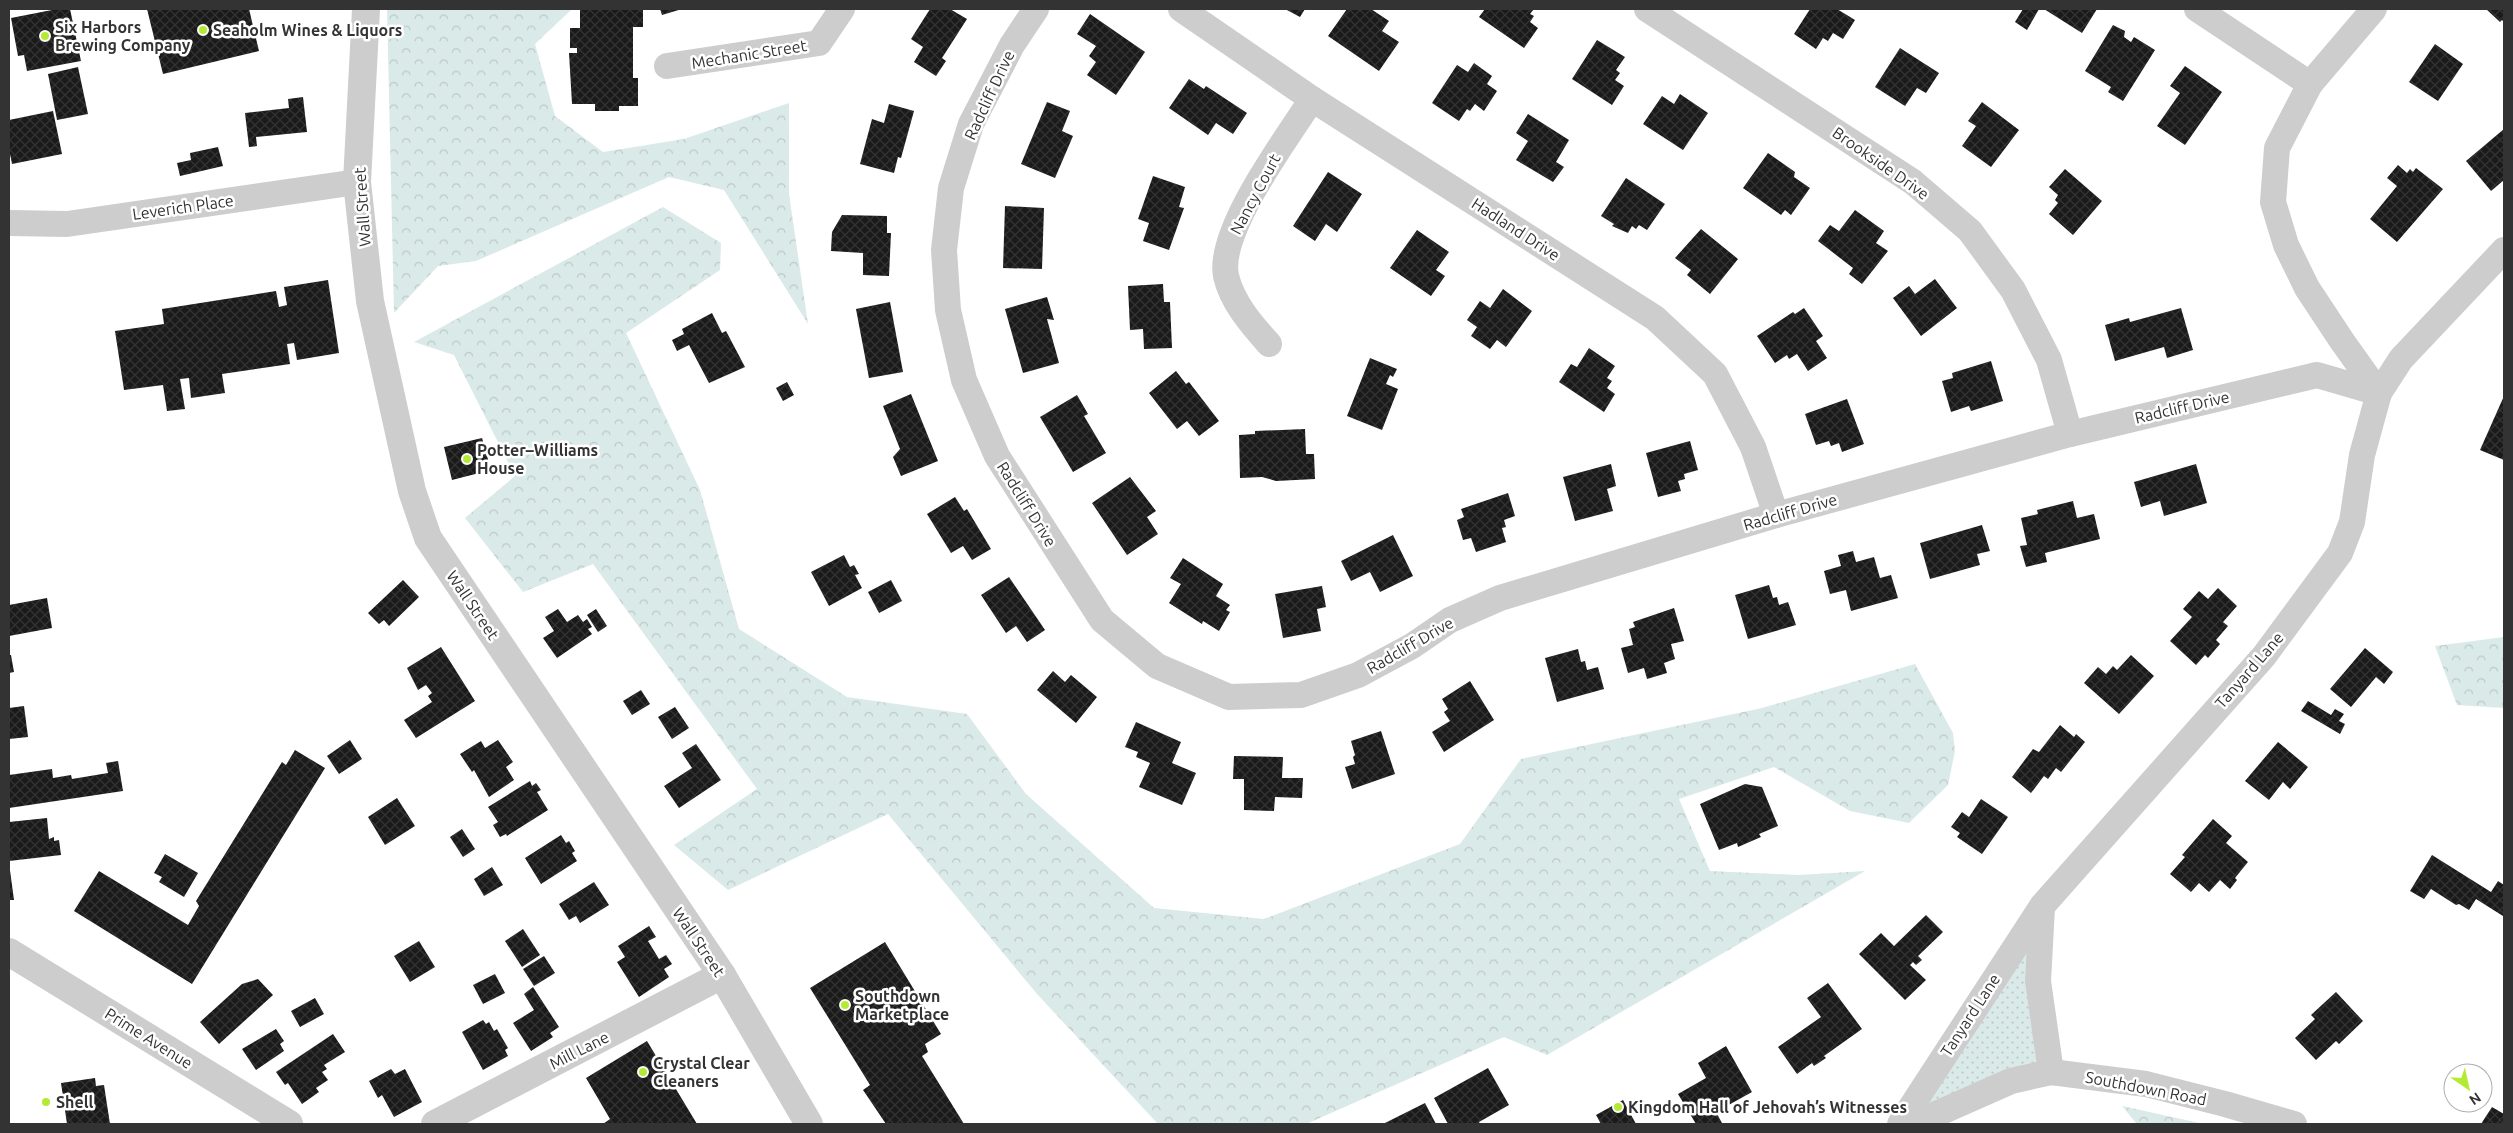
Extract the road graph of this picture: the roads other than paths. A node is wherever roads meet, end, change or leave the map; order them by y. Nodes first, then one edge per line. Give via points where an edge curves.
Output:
1 (366, 9) edge
2 (842, 9) edge
3 (1036, 9) edge
4 (1181, 9) edge
5 (1648, 9) edge
6 (2197, 9) edge
7 (2374, 9) edge
8 (668, 66) dead end
9 (2310, 84) junction
10 (1312, 99) junction
11 (357, 182) junction
12 (9, 223) edge
13 (2504, 250) edge
14 (1268, 344) dead end
15 (2379, 393) junction
16 (2070, 434) junction
17 (1776, 516) junction
18 (2042, 906) junction
19 (9, 952) edge
20 (722, 975) junction
21 (2051, 1072) junction
22 (289, 1124) edge
23 (435, 1124) edge
24 (809, 1124) edge
25 (1900, 1124) edge
26 (1914, 1124) edge
27 (2294, 1124) edge

1 - 11 street, Wall Street
2 - 8 street, Mechanic Street via 819,43
3 - 17 street, Radcliff Drive via 1012,45 971,124 951,188 944,250 948,310 964,380 997,456 1102,620 1157,666 1229,697 1301,694 1358,675 1412,646 1450,620 1500,598
4 - 10 street, Hadland Drive
5 - 16 street, Brookside Drive via 1913,182 1970,231 2013,290 2049,360
6 - 9 street
7 - 9 street
9 - 15 street via 2278,148 2273,202 2286,245 2307,288
10 - 14 street, Nancy Court via 1258,182 1226,254 1226,275 1234,298
10 - 17 street, Hadland Drive via 1655,318 1714,374 1753,447
11 - 12 street, Leverich Place via 67,224
11 - 20 street, Wall Street via 370,301 412,491 428,538
13 - 15 street, Tanyard Lane via 2401,359
15 - 16 street, Radcliff Drive via 2318,375
15 - 18 street, Tanyard Lane via 2362,455 2352,522 2340,553 2264,656
16 - 17 street, Radcliff Drive
18 - 21 street via 2038,981
18 - 25 street, Tanyard Lane
19 - 22 street, Prime Avenue
20 - 23 street, Mill Lane
20 - 24 street, Wall Street
21 - 26 street, Southdown Road via 2011,1081
21 - 27 street, Southdown Road via 2146,1084

